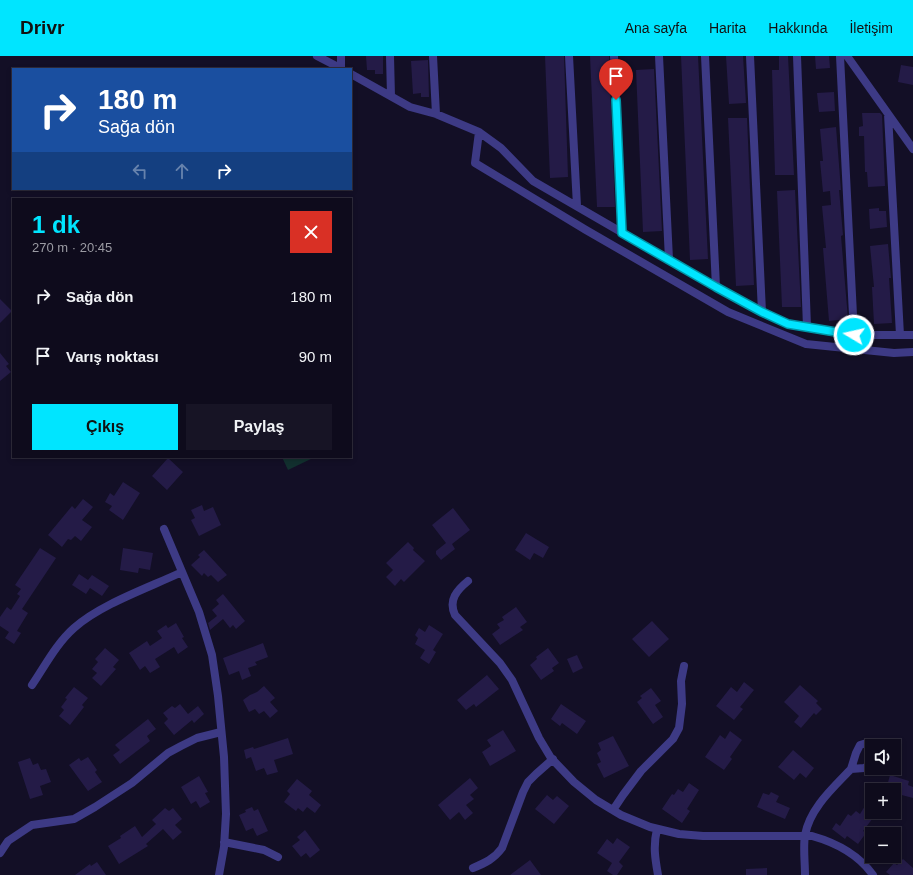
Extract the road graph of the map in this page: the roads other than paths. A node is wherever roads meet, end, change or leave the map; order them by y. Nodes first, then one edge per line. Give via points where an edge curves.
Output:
1 (317, 56) edge
2 (341, 56) edge
3 (390, 56) edge
4 (433, 56) edge
5 (569, 56) edge
6 (614, 56) edge
7 (659, 56) edge
8 (705, 56) edge
9 (750, 56) edge
10 (796, 56) edge
11 (840, 56) edge
12 (847, 56) edge
13 (340, 68) edge
14 (342, 68) edge
15 (352, 75) edge
16 (392, 96) junction
17 (436, 114) junction
18 (888, 114) junction
19 (479, 132) junction
20 (913, 149) edge
21 (577, 206) junction
22 (622, 233) junction
23 (669, 259) junction
24 (716, 287) junction
25 (762, 312) junction
26 (807, 327) junction
27 (854, 335) junction
28 (900, 335) junction
29 (913, 335) edge
30 (913, 352) edge
31 (164, 529) dead end
32 (182, 572) junction
33 (468, 581) dead end
34 (684, 666) dead end
35 (32, 685) dead end
36 (221, 732) junction
37 (865, 744) edge
38 (553, 759) junction
39 (865, 768) edge
40 (851, 769) junction
41 (613, 810) junction
42 (657, 829) junction
43 (805, 836) junction
44 (224, 842) junction
45 (0, 854) edge
46 (278, 857) dead end
47 (473, 868) dead end
48 (219, 875) edge
49 (658, 875) edge
50 (805, 875) edge
51 (874, 875) edge

1 - 13 street
2 - 14 street
3 - 16 street
4 - 17 street
5 - 21 street
6 - 22 street
7 - 23 street
8 - 24 street
9 - 25 street
10 - 26 street
11 - 27 street
12 - 18 street
15 - 16 street
16 - 17 street via 410,107
17 - 19 street
18 - 20 street
18 - 28 street
19 - 21 street via 501,148 532,181
19 - 30 street via 475,162 728,312 806,344
21 - 22 street
22 - 23 street
23 - 24 street
24 - 25 street
25 - 26 street via 788,324
26 - 27 street
27 - 28 street
28 - 29 street
31 - 32 street
32 - 35 street via 90,616 73,629 57,647
32 - 36 street via 199,612 212,655
33 - 38 street via 454,596 452,609 512,680 539,738
34 - 41 street via 679,728 673,739 640,771
36 - 44 street via 226,814
36 - 45 street via 196,738 168,753 132,783 74,819 32,825 8,841
37 - 40 street via 860,745
38 - 41 street via 596,800
38 - 47 street via 532,778 522,792 498,854 485,864
39 - 40 street
40 - 43 street via 815,810
41 - 42 street
42 - 43 street via 703,836
42 - 49 street via 654,842
43 - 50 street
43 - 51 street via 827,840 850,851
44 - 46 street via 264,850
44 - 48 street

